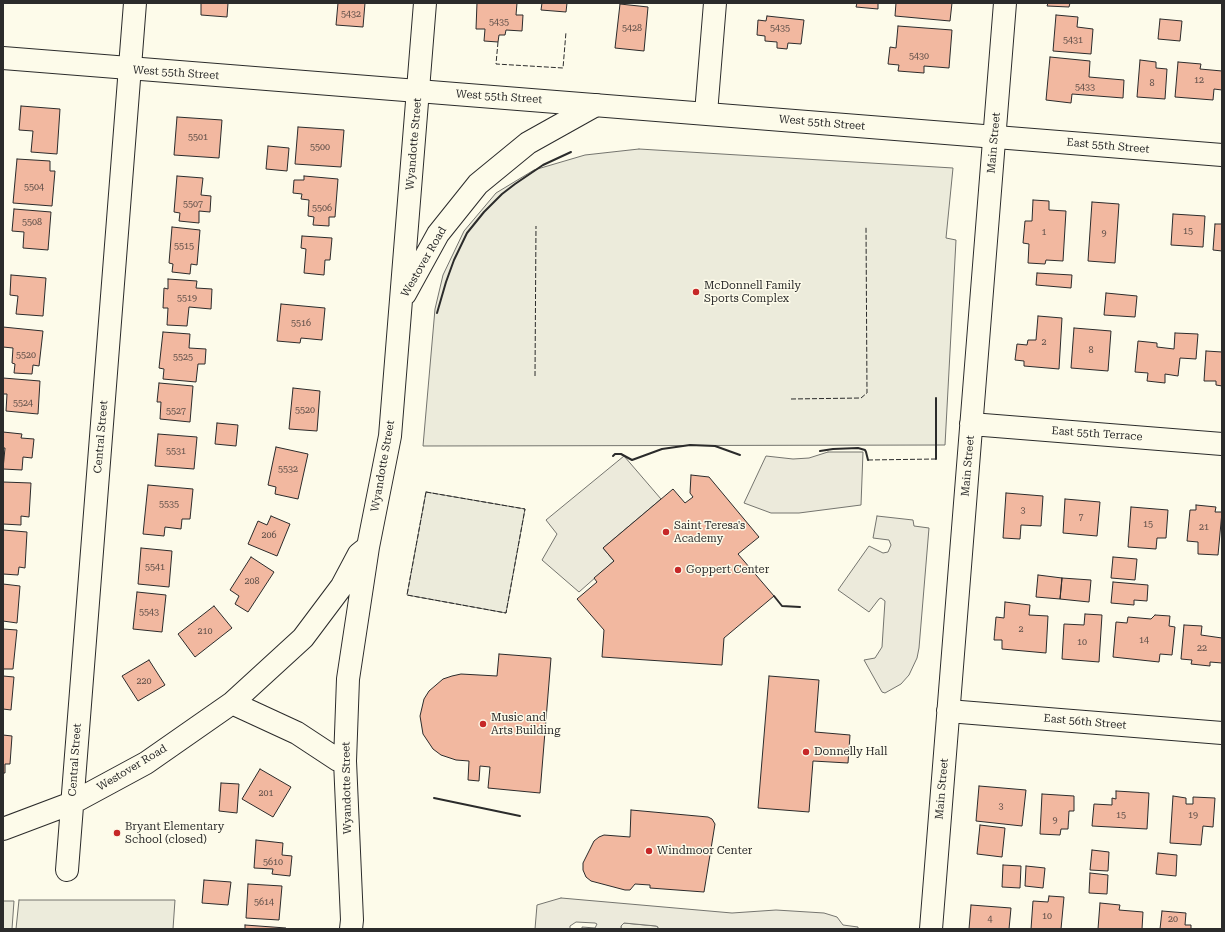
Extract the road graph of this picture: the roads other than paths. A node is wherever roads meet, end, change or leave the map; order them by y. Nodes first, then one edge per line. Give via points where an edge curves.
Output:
1 (135, 3) edge
2 (425, 3) edge
3 (715, 3) edge
4 (1005, 3) edge
5 (3, 58) edge
6 (130, 69) junction
7 (418, 91) junction
8 (596, 105) junction
9 (706, 113) junction
10 (994, 136) junction
11 (1222, 155) edge
12 (401, 302) junction
13 (971, 424) junction
14 (1222, 444) edge
15 (368, 547) junction
16 (232, 703) junction
17 (948, 711) junction
18 (1222, 733) edge
19 (345, 760) junction
20 (72, 803) junction
21 (3, 829) edge
22 (67, 870) dead end
23 (351, 929) edge
24 (931, 929) edge

1 - 6 street, Central Street
2 - 7 street, Wyandotte Street
3 - 9 street
4 - 10 street, Main Street
5 - 6 street, West 55th Street
6 - 7 street, West 55th Street
6 - 20 street, Central Street
7 - 8 street, West 55th Street
7 - 12 street, Wyandotte Street
8 - 9 street, West 55th Street
8 - 12 street, Westover Road via 528,143 478,184 438,234
9 - 10 street, West 55th Street
10 - 11 street, East 55th Street
10 - 13 street, Main Street
12 - 15 street, Wyandotte Street via 390,436
13 - 14 street, East 55th Terrace
13 - 17 street, Main Street
15 - 16 street, Westover Road via 359,554 342,586 303,638
15 - 19 street, Wyandotte Street via 348,679
16 - 19 street via 297,733 338,760
16 - 20 street, Westover Road via 146,763
17 - 18 street, East 56th Street
17 - 24 street, Main Street
19 - 23 street, Wyandotte Street
20 - 21 street, Westover Road
20 - 22 street, Central Street

